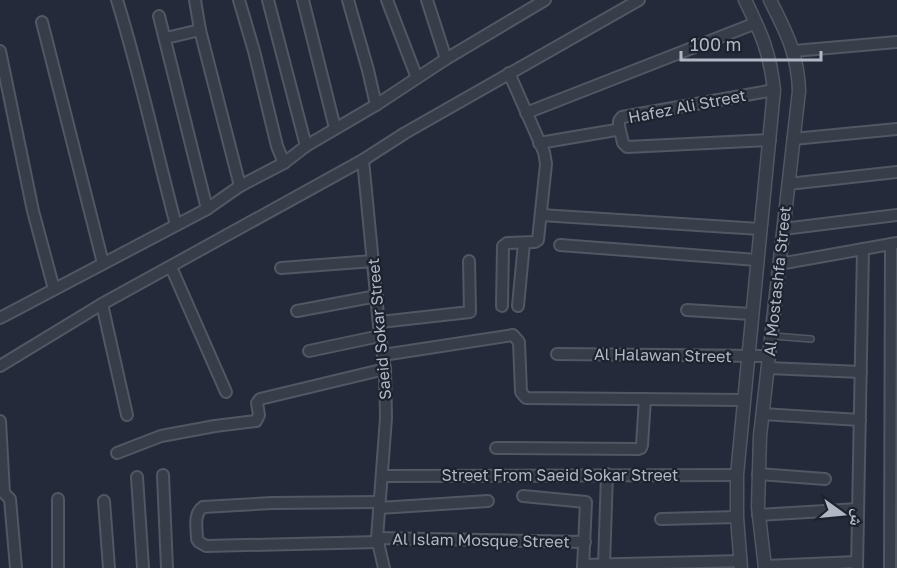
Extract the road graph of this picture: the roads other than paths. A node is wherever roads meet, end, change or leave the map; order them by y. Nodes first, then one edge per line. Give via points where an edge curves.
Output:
1 (117, 0) edge
2 (195, 0) edge
3 (239, 0) edge
4 (268, 0) edge
5 (303, 0) edge
6 (348, 0) edge
7 (387, 0) edge
8 (427, 0) edge
9 (545, 0) edge
10 (639, 0) edge
11 (745, 0) edge
12 (770, 0) edge
13 (159, 16) dead end
14 (42, 22) dead end
15 (756, 23) junction
16 (200, 30) junction
17 (166, 38) junction
18 (897, 42) edge
19 (0, 51) edge
20 (794, 51) junction
21 (446, 59) junction
22 (509, 73) junction
23 (417, 78) junction
24 (774, 90) junction
25 (376, 105) junction
26 (526, 112) junction
27 (620, 126) junction
28 (335, 128) junction
29 (897, 129) edge
30 (770, 140) junction
31 (793, 140) junction
32 (539, 143) junction
33 (306, 146) junction
34 (363, 160) junction
35 (284, 163) junction
36 (897, 172) edge
37 (788, 184) junction
38 (240, 186) junction
39 (207, 209) junction
40 (541, 215) junction
41 (897, 215) edge
42 (176, 225) junction
43 (783, 229) junction
44 (760, 230) junction
45 (524, 243) junction
46 (894, 243) edge
47 (560, 245) dead end
48 (863, 249) junction
49 (757, 260) junction
50 (373, 261) junction
51 (470, 261) dead end
52 (103, 263) junction
53 (779, 264) junction
54 (171, 267) junction
55 (281, 268) dead end
56 (54, 289) junction
57 (377, 296) junction
58 (102, 304) junction
59 (502, 306) dead end
60 (518, 306) dead end
61 (687, 310) dead end
62 (297, 311) dead end
63 (751, 314) junction
64 (0, 318) edge
65 (380, 322) junction
66 (380, 336) junction
67 (771, 336) junction
68 (811, 339) dead end
69 (309, 351) dead end
70 (557, 354) dead end
71 (383, 355) junction
72 (747, 356) junction
73 (768, 362) junction
74 (0, 366) edge
75 (385, 369) junction
76 (861, 372) junction
77 (226, 392) dead end
78 (645, 399) junction
79 (744, 400) junction
80 (762, 414) junction
81 (127, 415) dead end
82 (860, 420) junction
83 (0, 421) edge
84 (496, 448) dead end
85 (117, 453) dead end
86 (607, 474) junction
87 (758, 474) junction
88 (163, 475) dead end
89 (737, 475) junction
90 (382, 476) junction
91 (137, 477) dead end
92 (825, 479) dead end
93 (523, 496) dead end
94 (58, 499) dead end
95 (104, 501) dead end
96 (488, 501) dead end
97 (379, 505) junction
98 (858, 509) junction
99 (758, 515) junction
100 (737, 517) junction
101 (661, 519) dead end
102 (378, 540) junction
103 (585, 542) junction
104 (604, 565) junction
105 (741, 565) edge
106 (857, 565) edge
107 (624, 566) edge
108 (583, 567) edge
109 (765, 567) edge
110 (16, 568) edge
111 (58, 568) edge
112 (109, 568) edge
113 (143, 568) edge
114 (167, 568) edge
115 (384, 568) edge
116 (890, 568) edge

1 - 42 street
2 - 16 street
3 - 35 street
4 - 33 street
5 - 28 street
6 - 25 street
7 - 23 street
8 - 21 street
9 - 21 street
10 - 22 street
11 - 15 street, Al Mostashfa Street
12 - 20 street, Al Mostashfa Street
13 - 17 street
14 - 52 street
15 - 24 street, Al Mostashfa Street via 771,63
15 - 26 street
16 - 17 street
16 - 38 street
17 - 39 street
18 - 20 street
19 - 56 street via 33,211
20 - 31 street, Al Mostashfa Street via 799,91
21 - 23 street
22 - 26 street
22 - 34 street
23 - 25 street
24 - 27 street, Hafez Ali Street via 622,117
24 - 30 street, Al Mostashfa Street
25 - 28 street
26 - 32 street
27 - 30 street via 627,147
27 - 32 street, Hafez Ali Street via 616,130
28 - 33 street
29 - 31 street
30 - 44 street, Al Mostashfa Street
31 - 37 street, Al Mostashfa Street
32 - 40 street via 546,164
33 - 35 street
34 - 50 street, Saeid Sokar Street
34 - 54 street
35 - 38 street
36 - 37 street
37 - 43 street, Al Mostashfa Street
38 - 39 street
39 - 42 street
40 - 44 street
40 - 45 street via 538,240
41 - 43 street
42 - 52 street
43 - 53 street, Al Mostashfa Street
44 - 49 street, Al Mostashfa Street
45 - 59 street via 507,243 503,248
45 - 60 street
46 - 48 street
46 - 116 street
47 - 49 street
48 - 53 street
48 - 76 street
49 - 63 street, Al Mostashfa Street
50 - 55 street
50 - 57 street, Saeid Sokar Street
51 - 65 street via 470,312
52 - 56 street
53 - 67 street, Al Mostashfa Street
54 - 58 street
54 - 77 street
56 - 64 street
57 - 62 street
57 - 65 street, Saeid Sokar Street
58 - 74 street
58 - 81 street
61 - 63 street
63 - 72 street, Al Mostashfa Street
65 - 66 street, Saeid Sokar Street
66 - 69 street
66 - 71 street, Saeid Sokar Street
67 - 68 lane
67 - 73 street, Al Mostashfa Street
70 - 72 street, Al Halawan Street
71 - 75 street, Saeid Sokar Street
71 - 78 street via 513,335 519,342 521,392 526,398
72 - 73 street, Al Halawan Street
72 - 79 street, Al Mostashfa Street
73 - 76 street, Al Halawan Street
73 - 80 street, Al Mostashfa Street
75 - 85 street via 260,399 256,422 161,436
75 - 90 street, Saeid Sokar Street
76 - 82 street
78 - 79 street
78 - 84 street via 642,445 638,449
79 - 89 street, Al Mostashfa Street
80 - 82 street
80 - 87 street, Al Mostashfa Street
82 - 98 street
83 - 110 street via 4,493 10,499
86 - 89 street, Street From Saeid Sokar Street
86 - 90 street, Street From Saeid Sokar Street
86 - 104 street
87 - 92 street
87 - 99 street, Al Mostashfa Street
88 - 114 street
89 - 100 street, Al Mostashfa Street
90 - 97 street, Saeid Sokar Street
91 - 113 street
93 - 103 street via 585,501
94 - 111 street
95 - 112 street
96 - 97 street
97 - 102 street, Saeid Sokar Street
97 - 102 street, Al Islam Mosque Street via 272,503 203,507 196,516 197,539 206,546
98 - 99 street
98 - 106 street
99 - 109 street, Al Mostashfa Street
100 - 101 street
100 - 105 street, Al Mostashfa Street
102 - 103 street, Al Islam Mosque Street
102 - 115 street, Saeid Sokar Street
103 - 108 street
104 - 107 street, Al Islam Mosque Street
104 - 108 street, Al Islam Mosque Street
105 - 107 street, Al Islam Mosque Street
106 - 109 street

